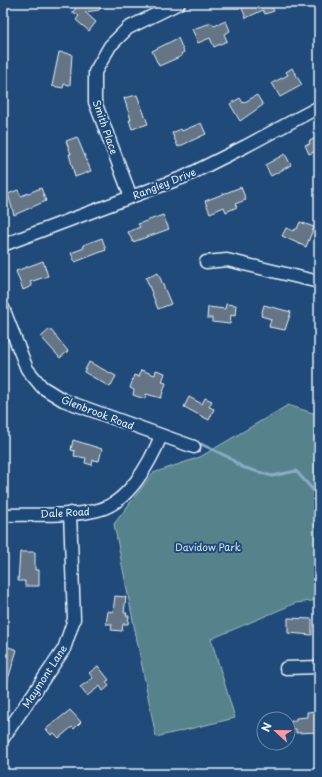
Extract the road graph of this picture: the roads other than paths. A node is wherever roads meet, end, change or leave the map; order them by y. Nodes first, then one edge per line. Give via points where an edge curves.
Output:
1 (180, 3) edge
2 (156, 7) edge
3 (319, 107) edge
4 (131, 197) junction
5 (3, 245) edge
6 (206, 262) dead end
7 (319, 282) edge
8 (3, 308) edge
9 (161, 436) junction
10 (194, 447) dead end
11 (70, 513) junction
12 (3, 515) edge
13 (319, 667) edge
14 (286, 668) dead end
15 (3, 738) edge

1 - 2 street, Smith Place
2 - 4 street, Smith Place via 128,28 110,46 95,72 95,102
3 - 4 street, Rangley Drive via 184,177
4 - 5 street, Rangley Drive
6 - 7 street via 227,260
8 - 9 street, Glenbrook Road via 27,369 42,387 63,400
9 - 10 street, Glenbrook Road
9 - 11 street, Dale Road via 152,459 117,502 98,510
11 - 12 street, Dale Road
11 - 15 street, Maymont Lane via 74,619 70,634 64,649
13 - 14 street

